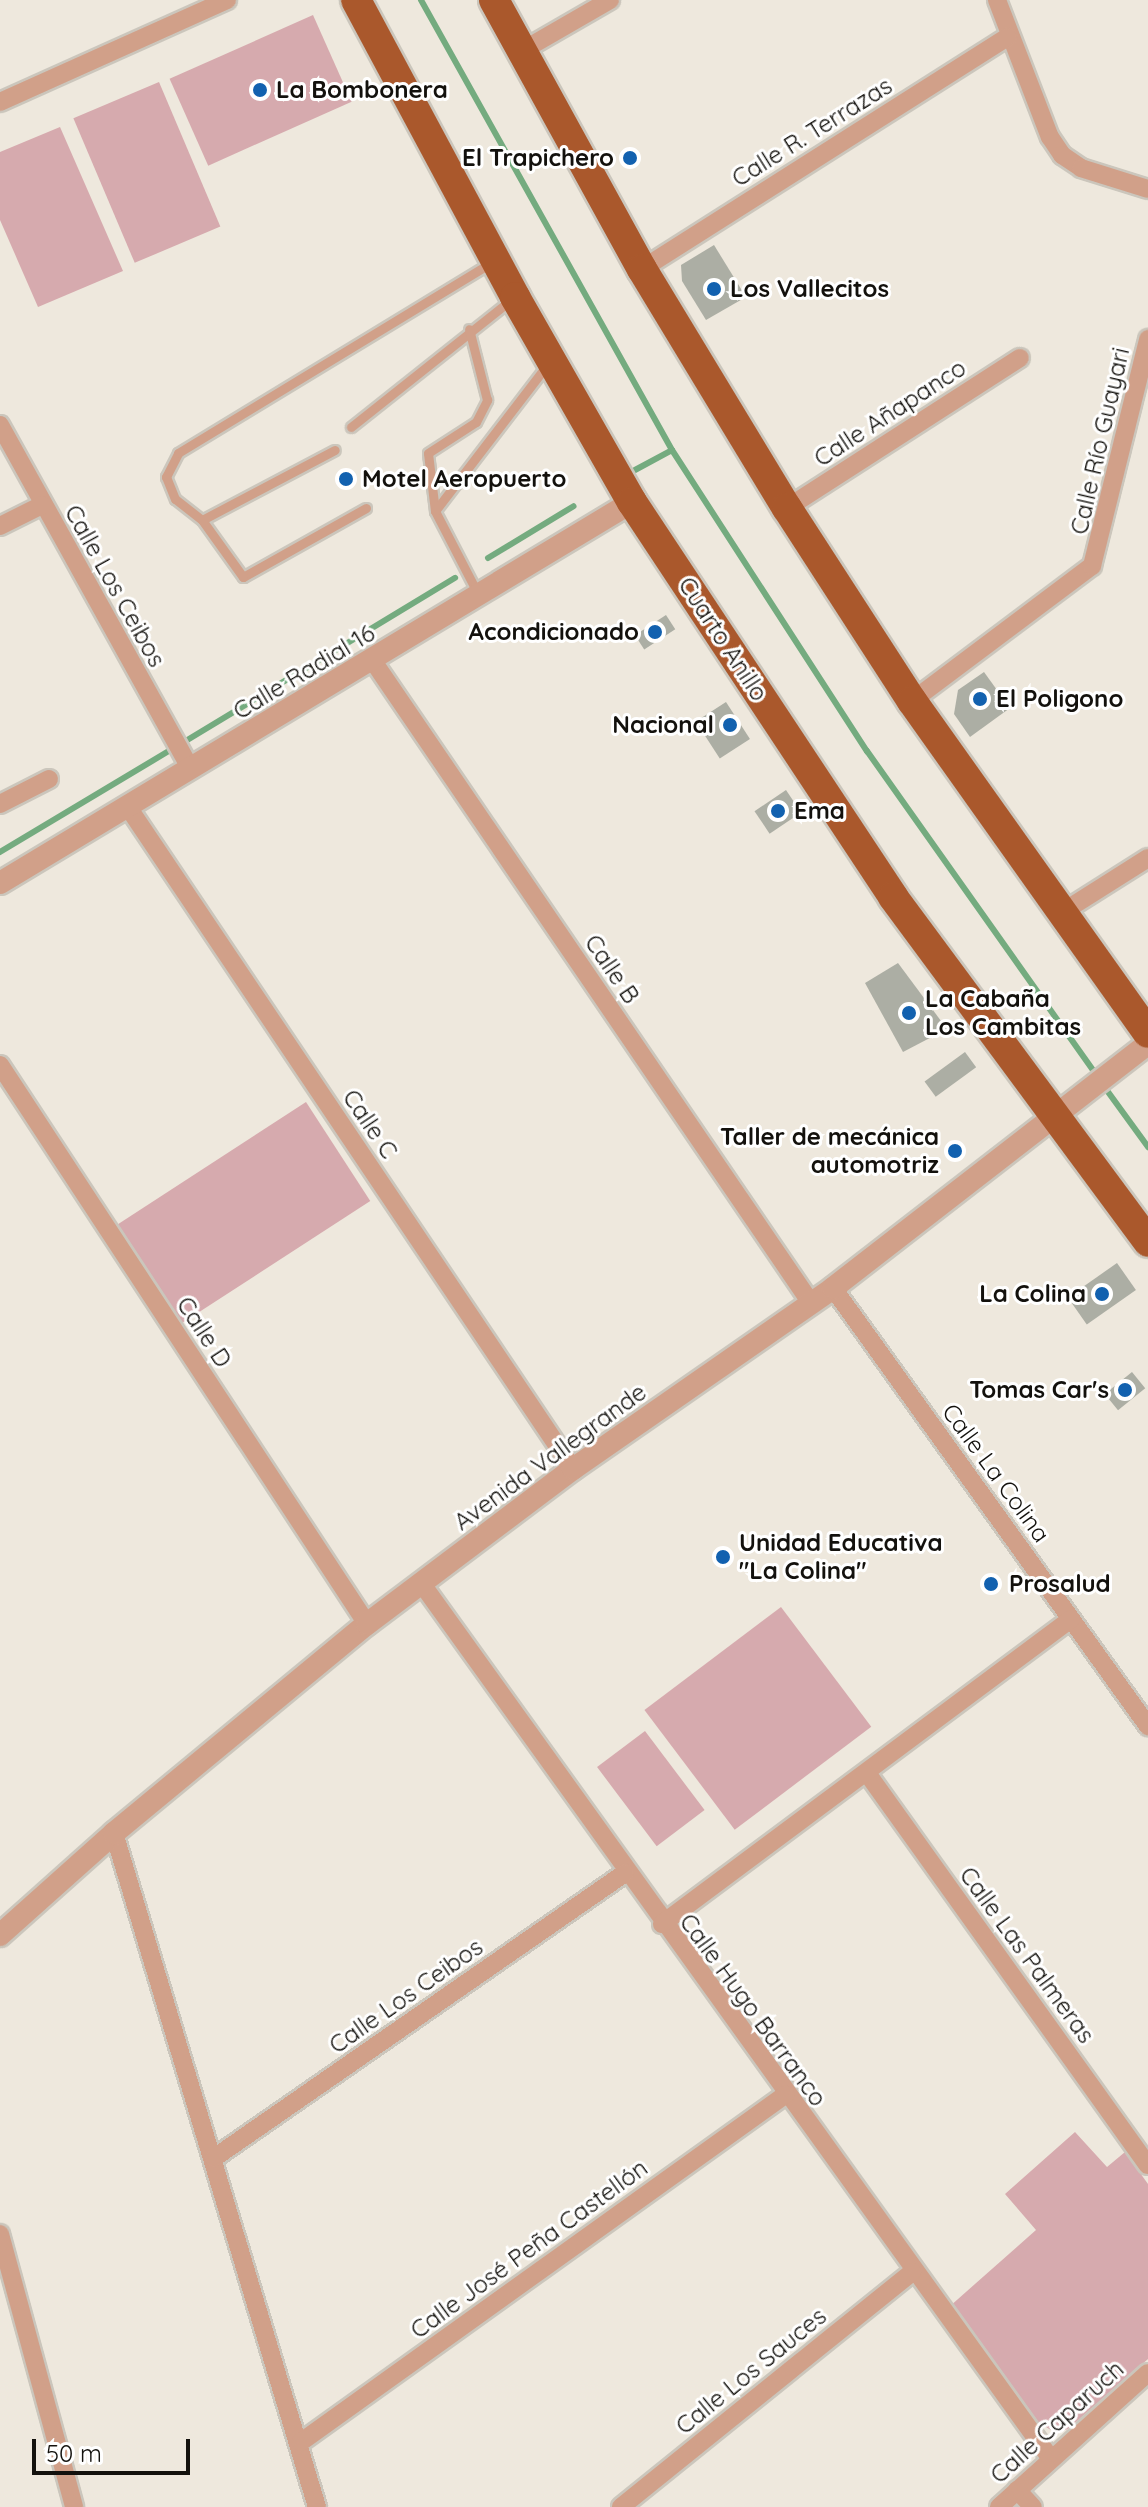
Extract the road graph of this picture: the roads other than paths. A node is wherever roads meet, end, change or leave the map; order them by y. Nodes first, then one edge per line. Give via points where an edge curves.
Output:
1 (227, 0) edge
2 (356, 0) edge
3 (494, 0) edge
4 (610, 0) edge
5 (997, 0) edge
6 (1008, 37) junction
7 (520, 52) junction
8 (0, 102) edge
9 (1148, 189) edge
10 (495, 261) junction
11 (642, 269) junction
12 (515, 297) junction
13 (469, 329) junction
14 (1148, 339) edge
15 (1020, 358) dead end
16 (551, 359) junction
17 (0, 425) edge
18 (351, 427) dead end
19 (335, 450) dead end
20 (632, 502) junction
21 (42, 505) junction
22 (366, 508) dead end
23 (787, 508) junction
24 (435, 511) junction
25 (202, 520) junction
26 (0, 526) edge
27 (479, 597) junction
28 (373, 661) junction
29 (912, 701) junction
30 (191, 769) junction
31 (49, 779) dead end
32 (0, 804) edge
33 (128, 807) junction
34 (1148, 858) edge
35 (0, 883) edge
36 (1061, 913) junction
37 (1148, 1033) edge
38 (1148, 1044) edge
39 (0, 1065) edge
40 (1058, 1114) junction
41 (1148, 1242) edge
42 (833, 1288) junction
43 (811, 1303) junction
44 (573, 1469) junction
45 (422, 1584) junction
46 (1071, 1619) junction
47 (367, 1624) junction
48 (1148, 1726) edge
49 (867, 1773) junction
50 (114, 1833) junction
51 (625, 1873) junction
52 (662, 1924) junction
53 (0, 1935) edge
54 (785, 2095) junction
55 (214, 2158) junction
56 (1148, 2165) edge
57 (0, 2234) edge
58 (912, 2272) junction
59 (1148, 2373) edge
60 (301, 2442) junction
61 (1051, 2459) junction
62 (1017, 2490) junction
63 (74, 2507) edge
64 (317, 2507) edge
65 (621, 2507) edge
66 (999, 2507) edge
67 (1033, 2507) edge

1 - 8 street
2 - 10 highway, Cuarto Anillo
3 - 7 highway
4 - 7 street
5 - 6 street
6 - 9 street via 1062,155 1081,168
6 - 11 street, Calle R. Terrazas
7 - 11 highway
10 - 12 highway, Cuarto Anillo
10 - 25 lane via 178,453 166,477 175,499
11 - 23 highway
12 - 13 lane
12 - 16 highway, Cuarto Anillo
13 - 18 lane
13 - 24 lane via 487,400 476,422 428,453 425,462
14 - 29 street, Calle Río Guayari via 1092,566
15 - 23 street, Calle Añapanco
16 - 20 highway, Cuarto Anillo
16 - 24 lane
17 - 21 street, Calle Los Ceibos
19 - 25 lane
20 - 27 street, Calle Radial 16
20 - 40 highway, Cuarto Anillo via 893,897
21 - 26 street
21 - 30 street, Calle Los Ceibos
22 - 25 lane via 243,577
23 - 29 highway
24 - 27 lane
27 - 28 street, Calle Radial 16
28 - 30 street, Calle Radial 16
28 - 43 street, Calle B
29 - 36 highway
30 - 33 street, Calle Radial 16
31 - 32 street
33 - 35 street, Calle Radial 16
33 - 44 street, Calle C
34 - 36 street
36 - 37 highway
38 - 40 street, Avenida Vallegrande
39 - 47 street, Calle D
40 - 41 highway, Cuarto Anillo
40 - 42 street, Avenida Vallegrande
42 - 43 street, Avenida Vallegrande
42 - 46 street, Calle La Colina
43 - 44 street, Avenida Vallegrande
44 - 45 street, Avenida Vallegrande
45 - 47 street, Avenida Vallegrande
45 - 51 street, Calle Hugo Barranco
46 - 48 street, Calle La Colina
46 - 49 street
47 - 50 street, Avenida Vallegrande
49 - 52 street
49 - 56 street, Calle Las Palmeras
50 - 53 street, Avenida Vallegrande
50 - 55 street
51 - 52 street, Calle Hugo Barranco
51 - 55 street, Calle Los Ceibos
52 - 54 street, Calle Hugo Barranco
54 - 58 street, Calle Hugo Barranco
54 - 60 street, Calle José Peña Castellón
55 - 60 street
57 - 63 street
58 - 61 street, Calle Hugo Barranco
58 - 65 street, Calle Los Sauces
59 - 61 street, Calle Caparuch
60 - 64 street
61 - 62 street, Calle Caparuch
62 - 66 street, Calle Caparuch
62 - 67 street

